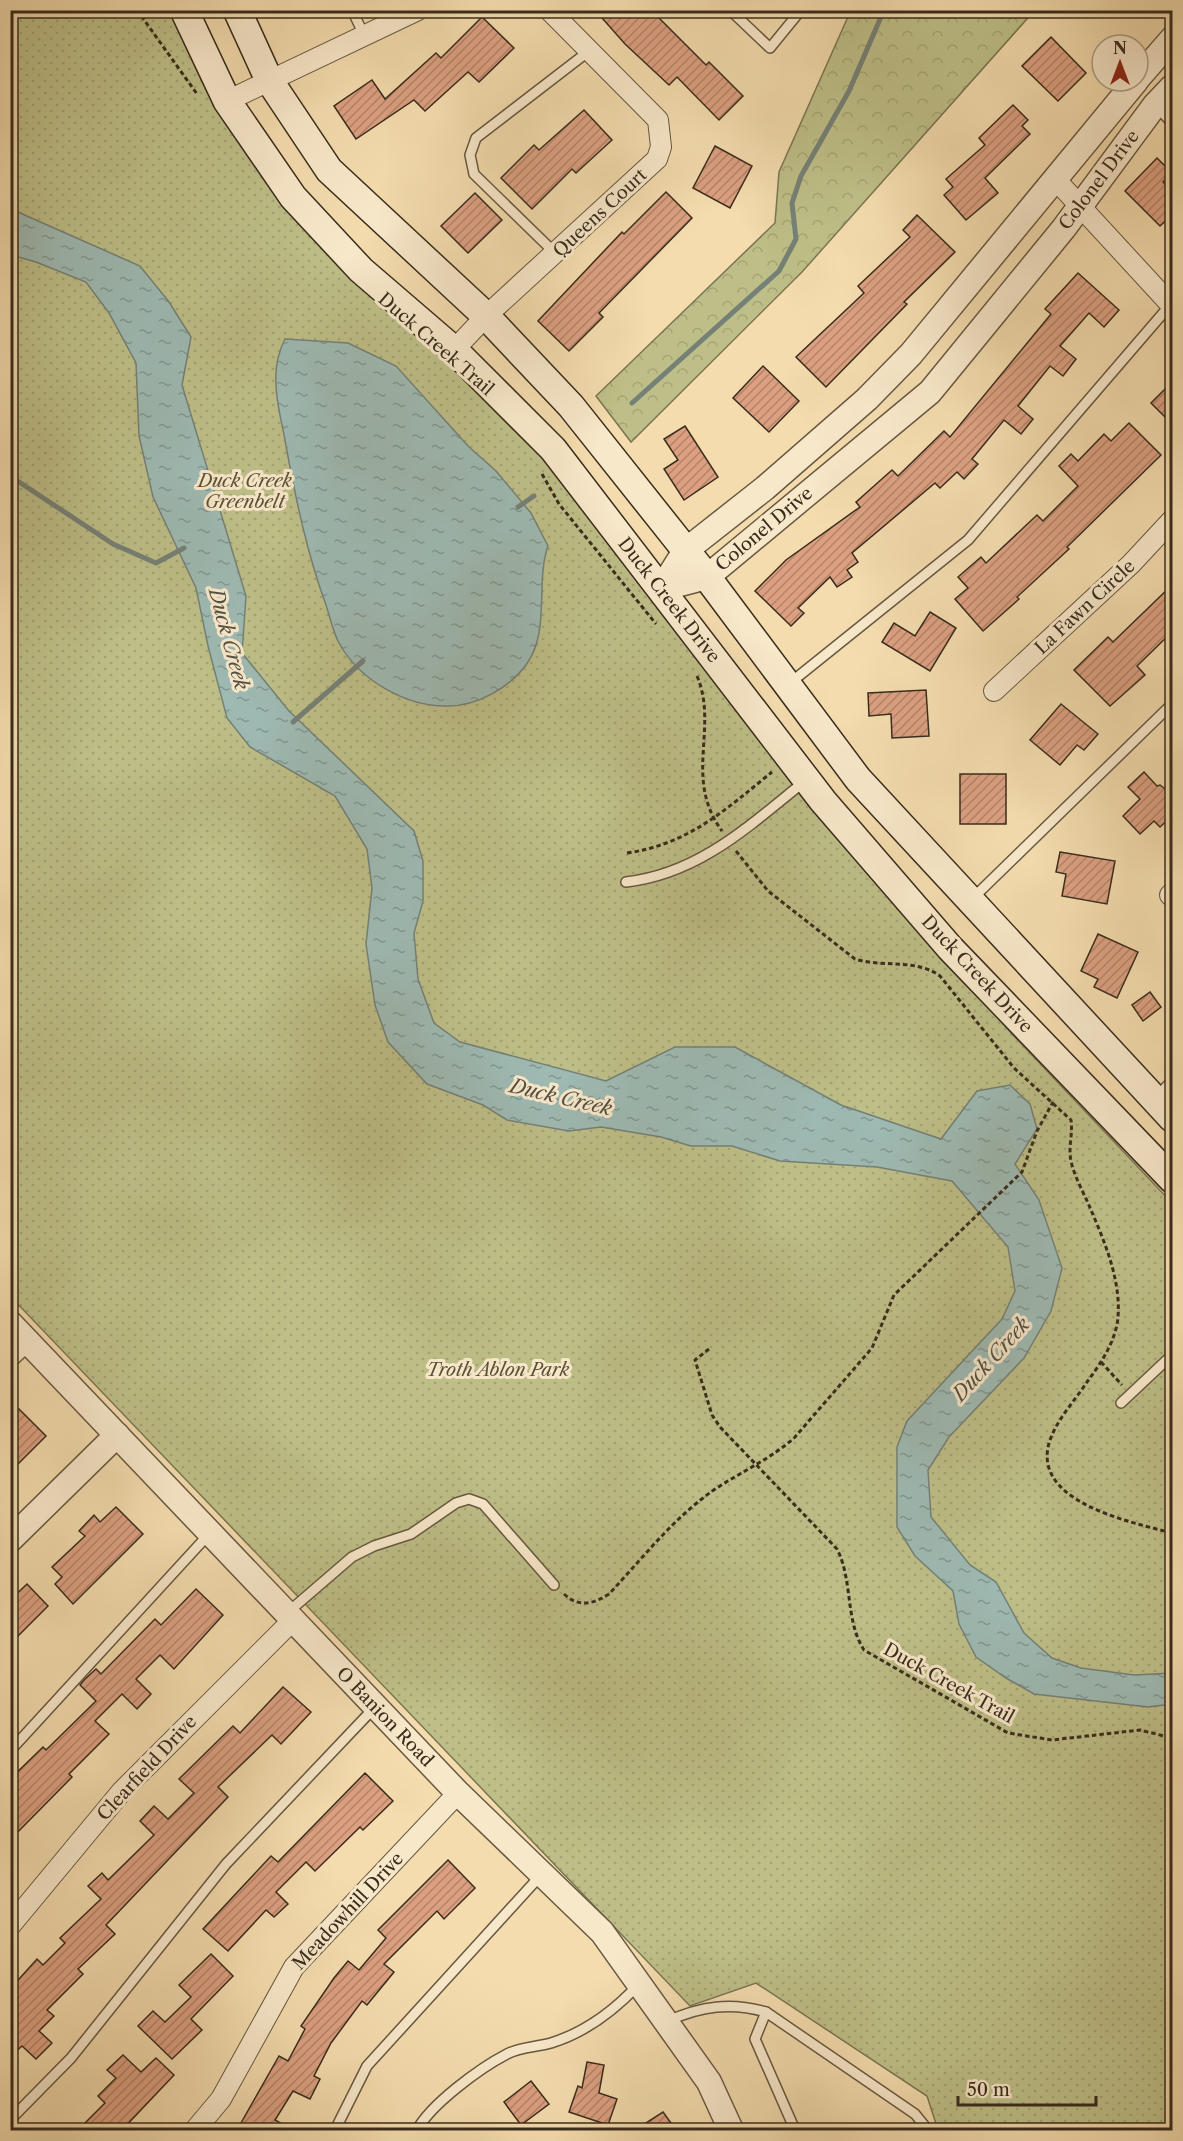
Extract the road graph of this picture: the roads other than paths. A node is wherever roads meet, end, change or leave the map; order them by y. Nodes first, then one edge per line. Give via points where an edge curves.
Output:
1 (184, 10) edge
2 (237, 10) edge
3 (352, 10) edge
4 (417, 10) edge
5 (549, 10) edge
6 (730, 10) edge
7 (801, 10) edge
8 (364, 35) junction
9 (1173, 39) edge
10 (589, 51) junction
11 (1150, 65) edge
12 (269, 80) junction
13 (1173, 87) edge
14 (1126, 93) edge
15 (215, 101) junction
16 (1155, 105) junction
17 (1173, 123) edge
18 (1056, 180) junction
19 (1080, 206) junction
20 (556, 254) junction
21 (1172, 305) edge
22 (486, 316) junction
23 (454, 350) junction
24 (1173, 520) edge
25 (684, 551) junction
26 (707, 577) junction
27 (661, 590) junction
28 (786, 686) junction
29 (994, 691) dead end
30 (1173, 704) edge
31 (807, 779) junction
32 (626, 882) dead end
33 (969, 902) junction
34 (1163, 1090) edge
35 (1173, 1118) edge
36 (1173, 1179) edge
37 (10, 1323) edge
38 (31, 1344) junction
39 (1173, 1355) edge
40 (10, 1364) edge
41 (1120, 1404) dead end
42 (117, 1435) junction
43 (210, 1533) junction
44 (10, 1540) edge
45 (554, 1585) road end
46 (290, 1617) junction
47 (375, 1707) junction
48 (10, 1751) edge
49 (458, 1793) junction
50 (541, 1874) junction
51 (10, 1926) edge
52 (639, 1984) junction
53 (766, 2012) junction
54 (666, 2022) junction
55 (10, 2120) edge
56 (195, 2130) edge
57 (335, 2130) edge
58 (417, 2130) edge
59 (731, 2130) edge
60 (795, 2130) edge
61 (928, 2130) edge

1 - 15 main road, Duck Creek Drive
2 - 12 main road
3 - 8 lane
4 - 8 street
5 - 10 street, Queens Court
6 - 7 lane via 770,48
8 - 12 street
9 - 11 street, Colonel Drive
10 - 20 street, Queens Court via 658,120 661,147 657,159
10 - 20 lane via 476,138 470,155 474,174
12 - 15 street
12 - 22 main road via 329,170
13 - 16 street, Colonel Drive
14 - 18 street, Colonel Drive
15 - 23 main road, Duck Creek Drive via 293,197 362,270
16 - 17 lane
16 - 19 street, Colonel Drive
18 - 19 street
18 - 25 street, Colonel Drive via 911,354 867,399 765,488
19 - 21 street
19 - 26 street, Colonel Drive via 930,392
20 - 22 street, Queens Court
21 - 28 lane via 968,540
22 - 23 street, Queens Court
22 - 25 main road via 571,406
23 - 27 main road, Duck Creek Drive via 553,449
24 - 29 street, La Fawn Circle
25 - 26 main road
25 - 27 street, Colonel Drive
26 - 27 street, Colonel Drive
26 - 28 main road
27 - 31 main road, Duck Creek Drive
28 - 33 main road via 858,779
30 - 33 lane
31 - 32 lane via 729,842 679,870 649,880
31 - 36 main road, Duck Creek Drive via 950,948
33 - 34 main road
34 - 35 main road
37 - 38 street, O Banion Road
38 - 40 lane
38 - 42 street, O Banion Road
39 - 41 lane
42 - 43 street, O Banion Road
42 - 44 street
43 - 46 street, O Banion Road
43 - 48 lane
45 - 46 lane via 483,1504 469,1499 456,1503 411,1534 352,1557
46 - 47 street, O Banion Road
46 - 51 street, Clearfield Drive via 122,1791
47 - 49 street, O Banion Road
47 - 55 lane via 226,1864 71,2058
49 - 50 street, O Banion Road
49 - 56 street, Meadowhill Drive via 294,1967 221,2099
50 - 52 street, O Banion Road via 602,1932
50 - 57 lane via 367,2066
52 - 54 street, O Banion Road
52 - 58 lane via 616,2009 578,2032 508,2053 457,2088
53 - 54 lane via 743,2006 712,2007
53 - 60 lane via 755,2039
53 - 61 lane via 915,2114
54 - 59 street, O Banion Road via 710,2082

